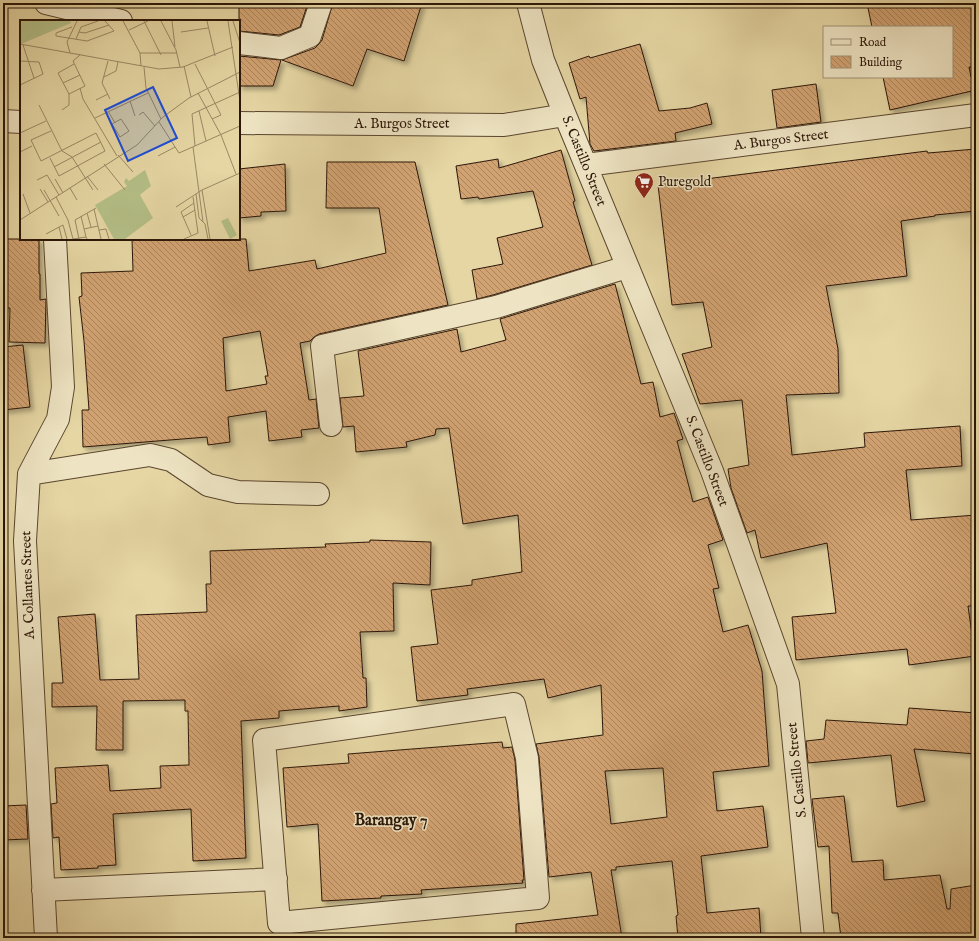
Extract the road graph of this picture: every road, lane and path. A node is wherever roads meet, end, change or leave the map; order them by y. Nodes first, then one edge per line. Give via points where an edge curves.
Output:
1 (321, 3) edge
2 (528, 3) edge
3 (52, 4) edge
4 (74, 16) edge
5 (112, 20) edge
6 (240, 43) edge
7 (565, 114) junction
8 (976, 115) edge
9 (3, 121) edge
10 (20, 122) edge
11 (240, 123) edge
12 (586, 165) junction
13 (55, 240) edge
14 (627, 267) junction
15 (331, 425) dead end
16 (29, 474) junction
17 (318, 494) dead end
18 (276, 879) junction
19 (43, 890) junction
20 (46, 938) edge
21 (813, 938) edge

1 - 6 street via 310,36 281,48
2 - 7 street, S. Castillo Street via 543,60
3 - 4 street
4 - 5 street
7 - 11 street, A. Burgos Street via 504,125
7 - 12 street, S. Castillo Street
8 - 12 street, A. Burgos Street
9 - 10 street
12 - 14 street, S. Castillo Street
13 - 16 street, A. Collantes Street via 64,387 58,419
14 - 15 street via 496,307 322,346
14 - 21 street, S. Castillo Street via 712,471 788,684
16 - 17 street via 150,455 171,460 208,485 238,492
16 - 19 street, A. Collantes Street via 24,541
18 - 18 street via 280,923 538,898 527,758 514,704 264,740
18 - 19 street
19 - 20 street, A. Collantes Street

